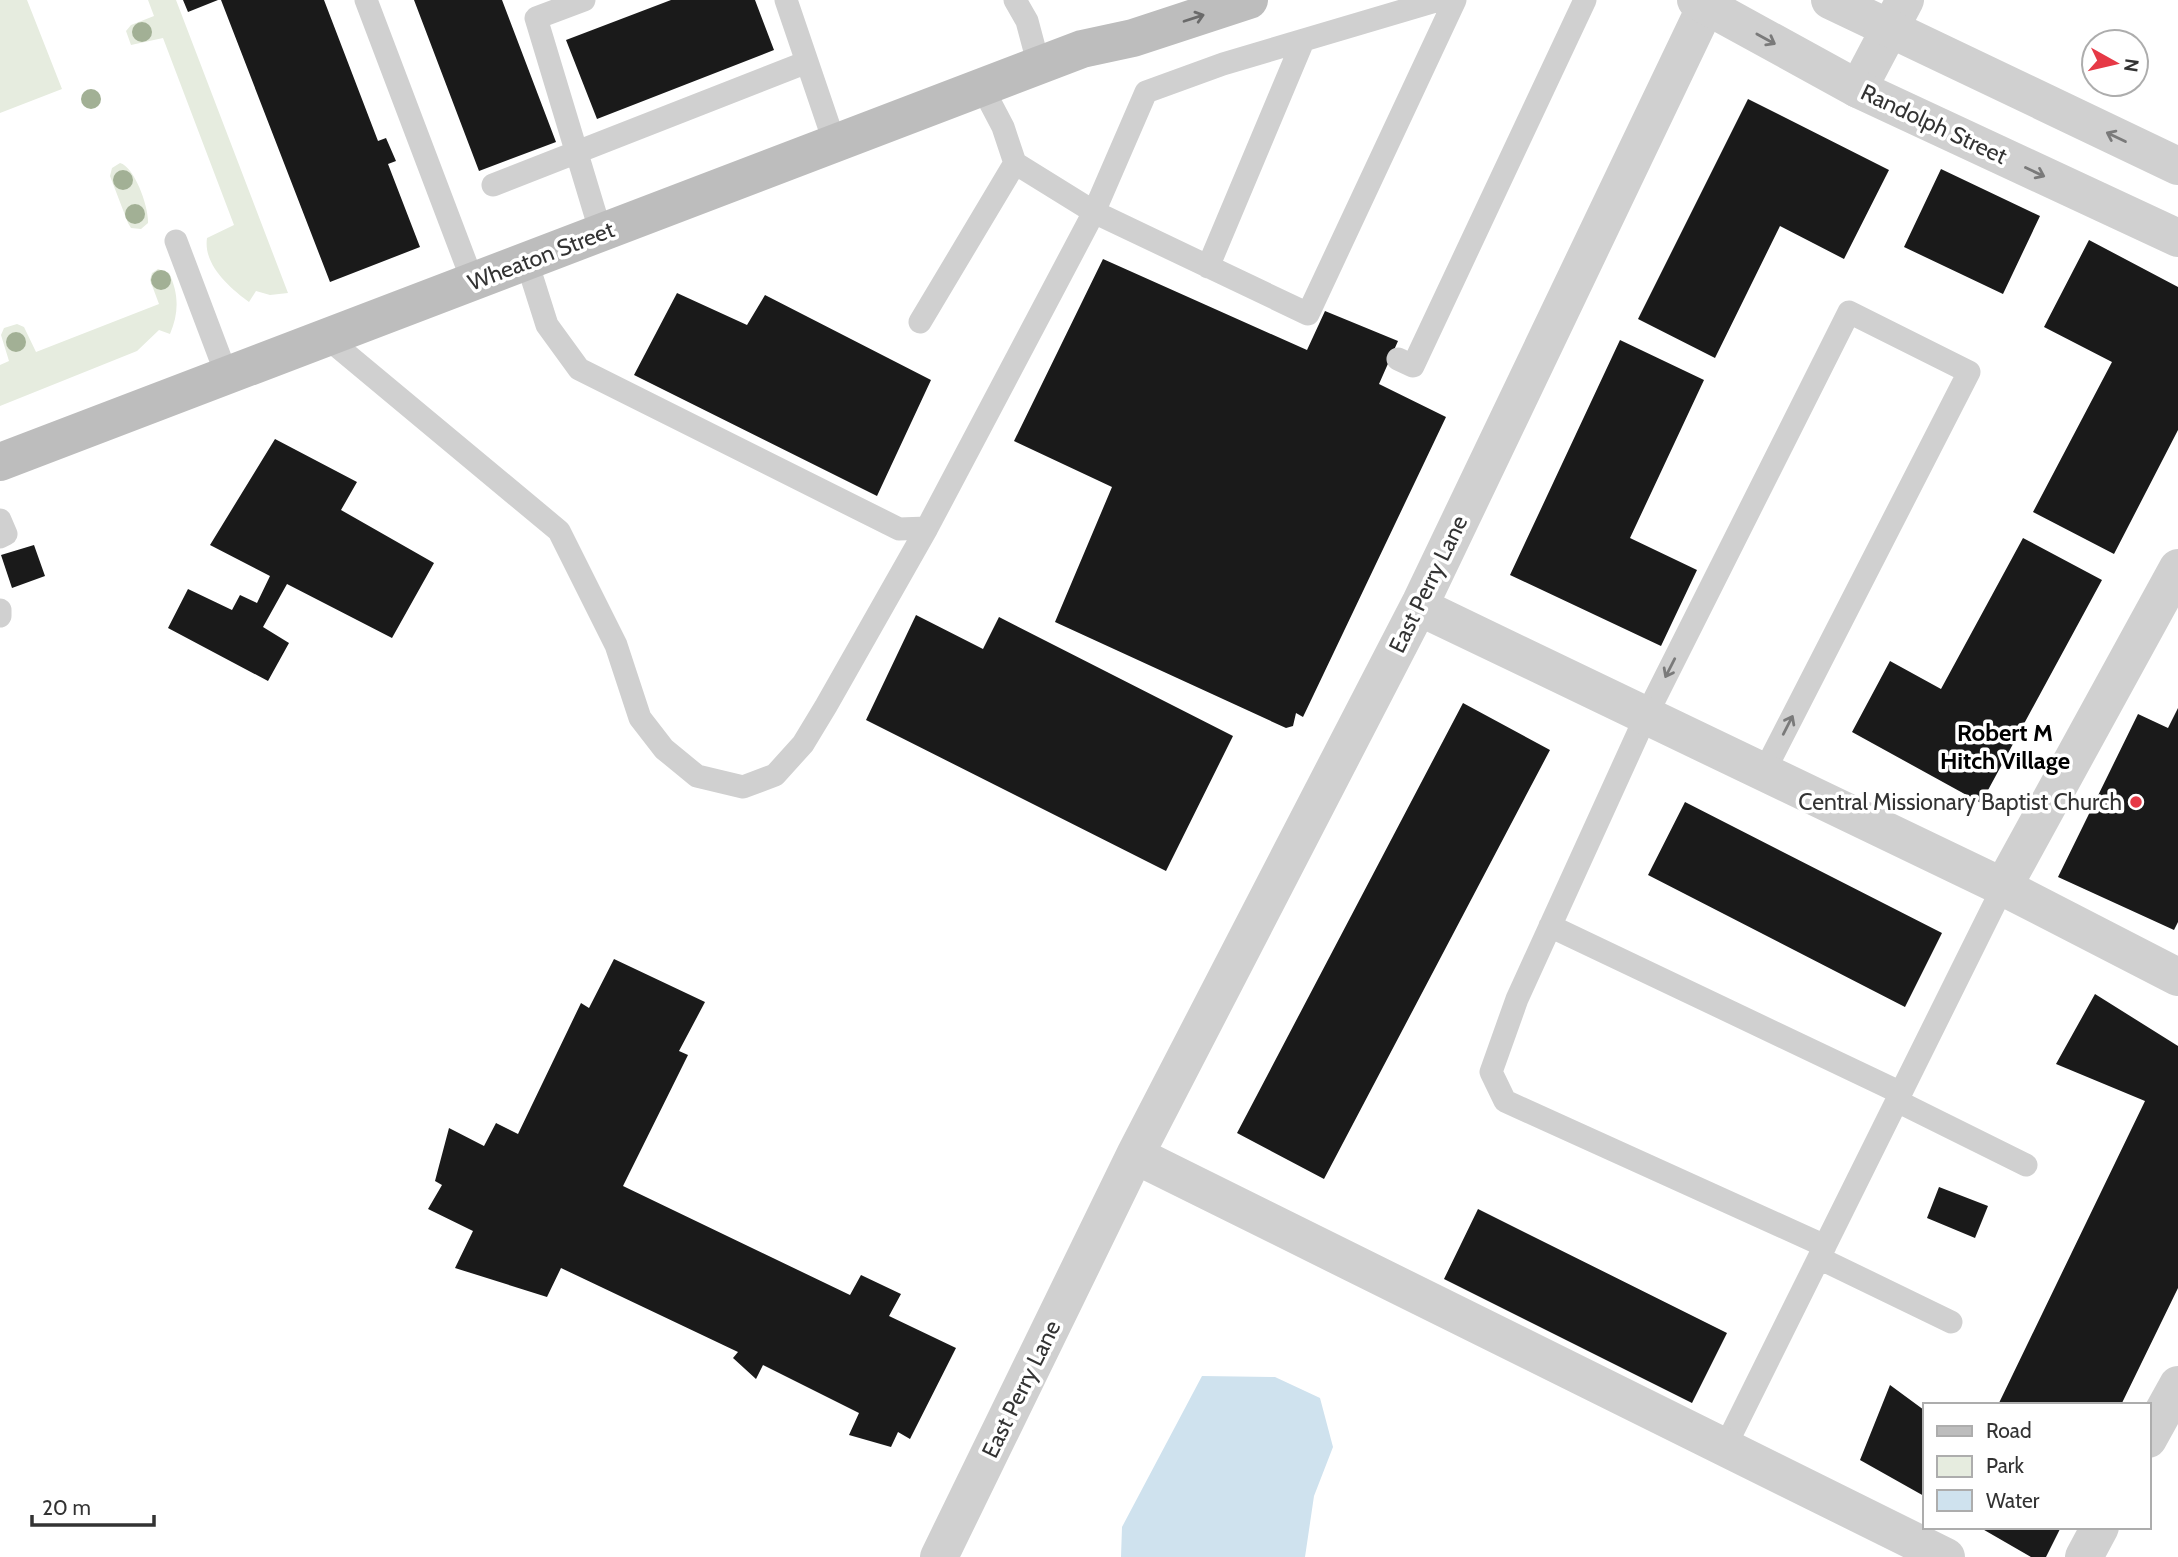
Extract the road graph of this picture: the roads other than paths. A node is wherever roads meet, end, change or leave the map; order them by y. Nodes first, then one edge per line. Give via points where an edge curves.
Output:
1 (366, 0) edge
2 (584, 0) edge
3 (786, 0) edge
4 (1015, 0) edge
5 (1162, 0) edge
6 (1249, 0) edge
7 (1439, 0) edge
8 (1455, 0) edge
9 (1585, 0) edge
10 (1830, 0) edge
11 (1701, 3) edge
12 (533, 9) edge
13 (1898, 14) edge
14 (1303, 41) junction
15 (1082, 49) junction
16 (807, 62) junction
17 (1039, 66) junction
18 (982, 87) junction
19 (1858, 89) junction
20 (835, 144) junction
21 (576, 152) junction
22 (1015, 163) junction
23 (2178, 166) edge
24 (493, 185) dead end
25 (1094, 212) junction
26 (601, 233) junction
27 (2178, 238) edge
28 (176, 241) dead end
29 (527, 262) junction
30 (1208, 267) junction
31 (473, 282) junction
32 (920, 322) dead end
33 (326, 337) junction
34 (1398, 359) dead end
35 (227, 376) junction
36 (0, 462) edge
37 (0, 520) edge
38 (927, 528) junction
39 (0, 537) edge
40 (2178, 568) edge
41 (1421, 601) junction
42 (0, 610) edge
43 (0, 616) edge
44 (1646, 716) junction
45 (1764, 772) junction
46 (2003, 887) junction
47 (1550, 926) junction
48 (2178, 977) edge
49 (1899, 1097) junction
50 (1135, 1155) junction
51 (2026, 1165) dead end
52 (1822, 1252) junction
53 (1951, 1322) dead end
54 (2178, 1385) edge
55 (2150, 1435) edge
56 (1725, 1447) junction
57 (2099, 1529) edge
58 (939, 1557) edge
59 (1946, 1557) edge
60 (2084, 1557) edge

1 - 31 lane
2 - 12 lane
3 - 16 lane
4 - 17 lane via 1027,21
5 - 15 main road, Wheaton Street
15 -> 6 main road, Wheaton Street via 1133,38
7 - 14 lane
8 - 30 lane via 1308,314
9 - 34 lane via 1413,366
10 - 13 street
11 -> 19 street, Randolph Street
11 - 41 street, East Perry Lane
12 - 21 lane
13 - 19 street
23 -> 13 street
14 - 25 lane via 1146,92
14 - 30 lane
15 - 17 main road, Wheaton Street
16 - 20 lane
16 - 21 lane
17 - 18 main road, Wheaton Street
18 - 20 main road, Wheaton Street
18 - 22 lane
19 -> 27 street, Randolph Street
20 - 26 main road, Wheaton Street
21 - 24 lane
21 - 26 lane
22 - 25 lane
22 - 32 lane
25 - 30 lane
25 - 38 lane
26 - 29 main road, Wheaton Street
28 - 35 lane
29 - 31 main road, Wheaton Street
29 - 38 lane via 547,325 579,369 899,529
31 - 33 main road, Wheaton Street
33 - 35 main road, Wheaton Street
33 - 38 lane via 559,531 616,645 640,718 664,749 697,776 743,787 775,775 803,744
35 - 36 main road, Wheaton Street
37 - 39 lane via 6,534
40 - 46 street
41 - 44 street via 1426,610
41 - 50 street, East Perry Lane
42 - 43 lane
44 - 45 street
45 -> 44 lane via 1969,372 1849,312
44 - 47 lane
45 - 46 street
46 - 48 street
46 - 49 lane
47 - 49 lane
47 - 52 lane via 1491,1072 1504,1101
49 - 51 lane
49 - 52 lane
50 - 56 street
50 - 58 street, East Perry Lane
52 - 53 lane
52 - 56 lane
54 - 55 street
56 - 59 street
57 - 60 street

